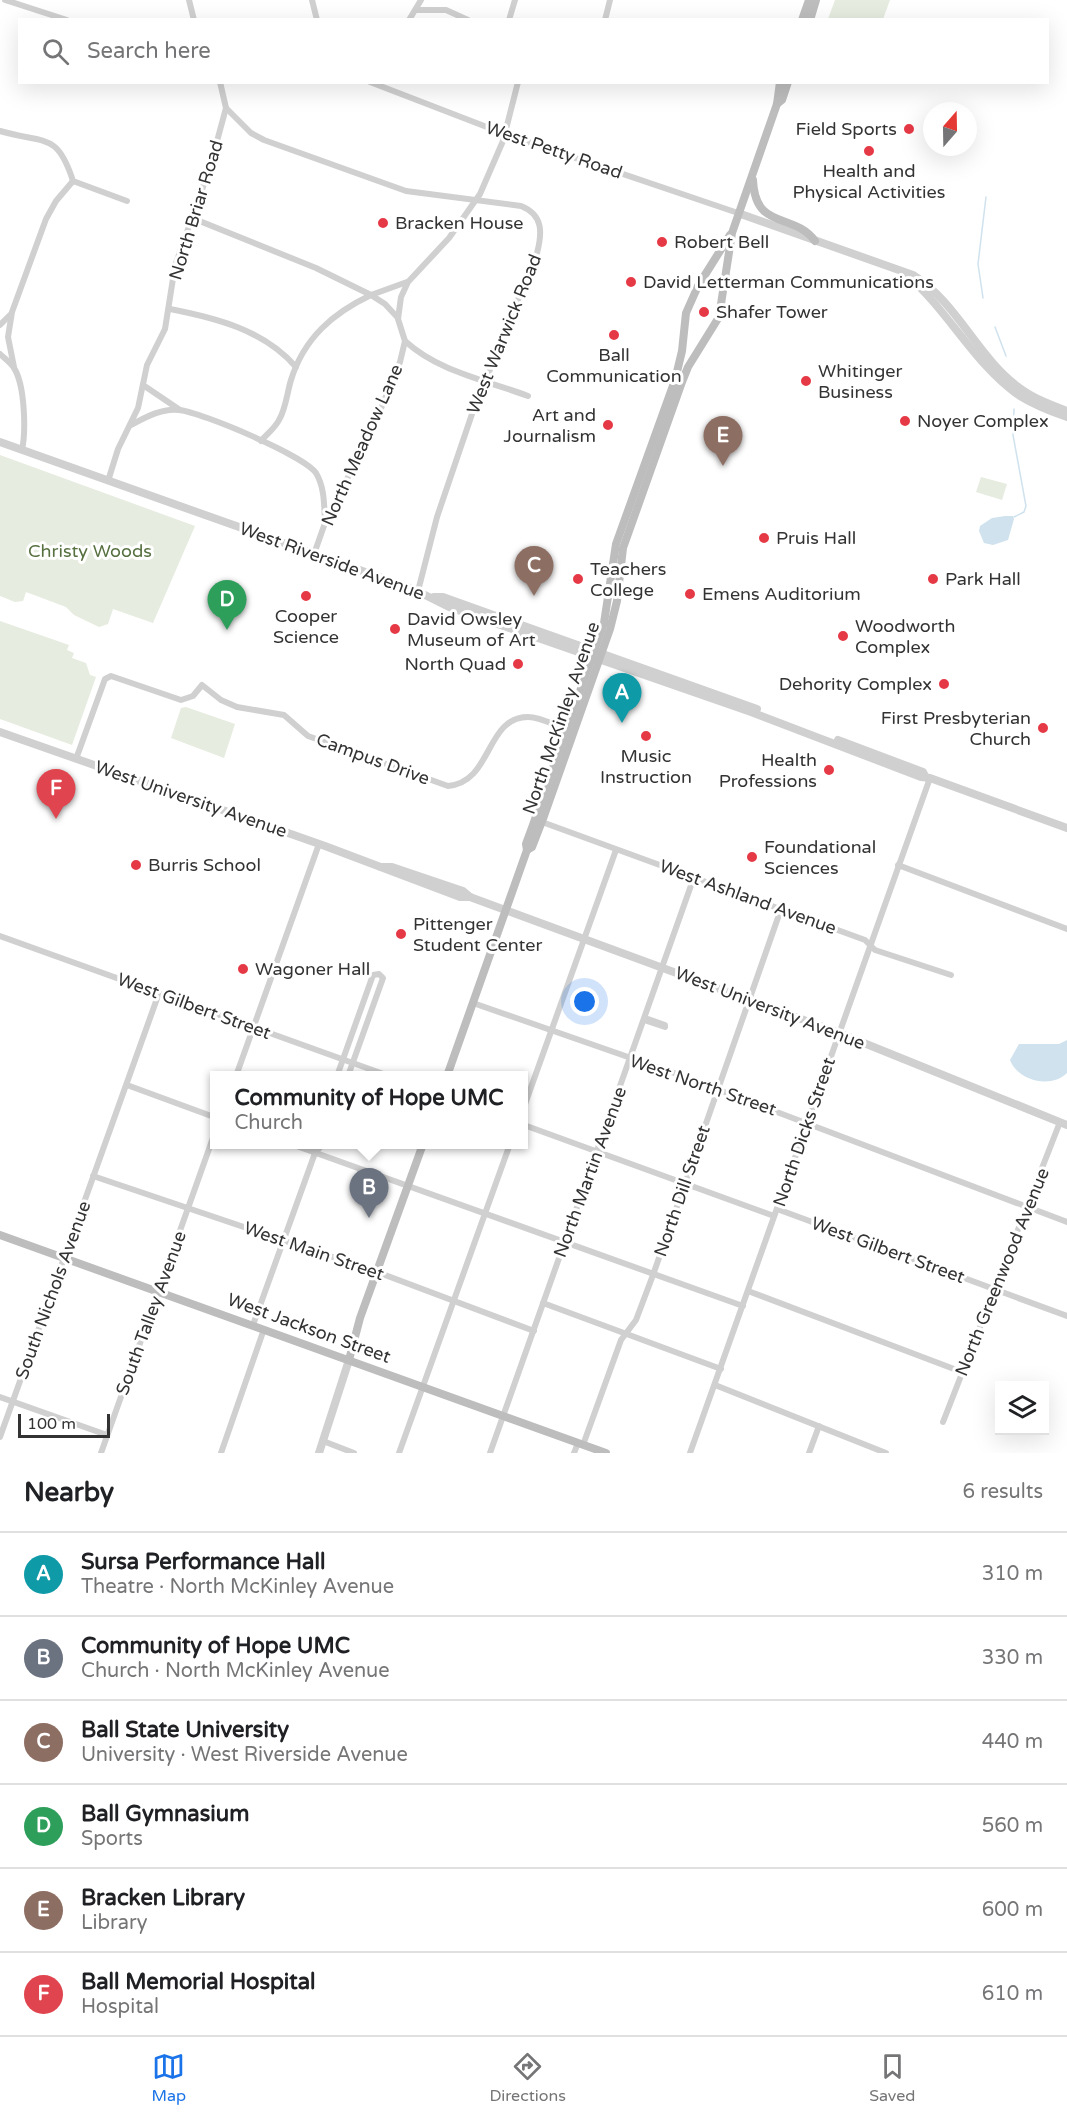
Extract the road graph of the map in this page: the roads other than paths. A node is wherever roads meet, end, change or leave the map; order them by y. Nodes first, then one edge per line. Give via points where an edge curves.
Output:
1 (5, 0) edge
2 (189, 0) edge
3 (312, 0) edge
4 (421, 0) edge
5 (515, 0) edge
6 (610, 0) edge
7 (809, 0) edge
8 (816, 0) edge
9 (416, 10) junction
10 (61, 18) edge
11 (194, 18) edge
12 (316, 18) edge
13 (410, 18) edge
14 (464, 18) edge
15 (510, 18) edge
16 (606, 18) edge
17 (803, 18) edge
18 (811, 18) edge
19 (220, 84) edge
20 (378, 84) edge
21 (518, 84) edge
22 (780, 84) edge
23 (787, 84) edge
24 (777, 104) junction
25 (226, 108) junction
26 (0, 131) edge
27 (506, 134) junction
28 (753, 173) junction
29 (73, 181) junction
30 (477, 199) junction
31 (127, 201) dead end
32 (738, 213) junction
33 (192, 218) junction
34 (732, 232) junction
35 (815, 241) junction
36 (902, 271) junction
37 (408, 282) junction
38 (371, 295) junction
39 (170, 309) junction
40 (12, 312) junction
41 (398, 319) junction
42 (0, 325) edge
43 (405, 341) junction
44 (0, 354) edge
45 (296, 366) junction
46 (14, 368) junction
47 (485, 380) junction
48 (143, 385) junction
49 (528, 396) dead end
50 (180, 410) junction
51 (1067, 411) edge
52 (1067, 417) edge
53 (131, 425) junction
54 (261, 441) junction
55 (0, 442) edge
56 (22, 450) junction
57 (108, 481) junction
58 (325, 523) junction
59 (314, 554) junction
60 (418, 591) junction
61 (597, 652) junction
62 (569, 730) junction
63 (0, 732) edge
64 (76, 759) junction
65 (928, 777) junction
66 (542, 822) junction
67 (1067, 828) edge
68 (319, 844) junction
69 (527, 850) junction
70 (616, 850) junction
71 (898, 866) junction
72 (694, 878) junction
73 (505, 909) junction
74 (782, 909) junction
75 (1067, 929) edge
76 (0, 936) edge
77 (584, 940) junction
78 (870, 944) junction
79 (662, 968) junction
80 (951, 975) dead end
81 (159, 993) junction
82 (749, 1001) junction
83 (473, 1003) junction
84 (254, 1028) junction
85 (551, 1031) junction
86 (838, 1033) junction
87 (630, 1058) junction
88 (343, 1059) junction
89 (353, 1062) junction
90 (238, 1071) edge
91 (339, 1071) edge
92 (350, 1071) edge
93 (376, 1071) edge
94 (449, 1071) edge
95 (127, 1085) junction
96 (717, 1089) junction
97 (528, 1096) edge
98 (210, 1116) edge
99 (807, 1122) junction
100 (1063, 1123) edge
101 (528, 1126) edge
102 (210, 1146) edge
103 (304, 1149) edge
104 (314, 1149) edge
105 (319, 1149) edge
106 (421, 1149) edge
107 (508, 1149) edge
108 (597, 1150) junction
109 (315, 1153) junction
110 (93, 1176) junction
111 (685, 1183) junction
112 (408, 1186) junction
113 (189, 1206) junction
114 (1028, 1208) junction
115 (775, 1212) junction
116 (484, 1213) junction
117 (1067, 1222) edge
118 (0, 1234) edge
119 (283, 1240) junction
120 (565, 1242) junction
121 (64, 1258) junction
122 (377, 1272) junction
123 (653, 1275) junction
124 (995, 1290) junction
125 (159, 1291) junction
126 (748, 1291) junction
127 (454, 1300) junction
128 (543, 1303) junction
129 (743, 1306) junction
130 (1067, 1317) edge
131 (253, 1325) junction
132 (264, 1329) junction
133 (534, 1331) junction
134 (625, 1334) junction
135 (349, 1359) junction
136 (721, 1369) junction
137 (962, 1372) junction
138 (715, 1385) junction
139 (423, 1386) junction
140 (0, 1397) edge
141 (13, 1402) junction
142 (504, 1415) junction
143 (943, 1422) dead end
144 (819, 1426) junction
145 (107, 1435) junction
146 (0, 1437) edge
147 (323, 1442) junction
148 (580, 1444) junction
149 (100, 1453) edge
150 (221, 1453) edge
151 (319, 1453) edge
152 (354, 1453) edge
153 (399, 1453) edge
154 (490, 1453) edge
155 (574, 1453) edge
156 (606, 1453) edge
157 (690, 1453) edge
158 (809, 1453) edge
159 (886, 1453) edge

1 - 10 street
2 - 11 street
3 - 12 street
4 - 9 street
5 - 15 street
6 - 16 street
7 - 17 main road
8 - 18 main road
9 - 13 street
9 - 14 street via 446,10
19 - 25 street
20 - 27 street, West Petty Road
21 - 27 street
22 - 24 main road, North McKinley Avenue
23 - 24 main road, North McKinley Avenue
24 - 28 main road, North McKinley Avenue
25 - 30 street, West Warwick Road via 250,132 269,142 406,191
25 - 33 street, North Briar Road
26 - 29 street via 54,145 66,159
27 - 30 street
27 - 32 street, West Petty Road
28 - 32 main road, North McKinley Avenue
28 - 35 main road via 753,189 764,212 773,220 805,231
29 - 31 street
29 - 40 street via 46,219
30 - 37 street via 449,238
30 - 47 street, West Warwick Road via 526,208 541,228 531,270
32 - 34 main road, North McKinley Avenue
32 - 35 street
33 - 38 street via 316,267
33 - 39 street, North Briar Road via 175,266
34 - 61 main road, North McKinley Avenue via 686,313 675,380 614,551 608,608
34 - 61 main road, North McKinley Avenue via 721,312 688,367 627,537 614,616
35 - 36 street
36 - 51 street via 933,290 1012,382 1031,396
36 - 52 street via 929,295 1005,384 1032,402
37 - 38 street
37 - 41 street via 399,302
38 - 41 street
38 - 45 street via 327,321
39 - 45 street via 250,332
39 - 48 street, North Briar Road
40 - 42 street
40 - 46 street via 8,337
41 - 43 street, North Meadow Lane
43 - 47 street via 433,361
43 - 58 street, North Meadow Lane via 386,398
44 - 46 street
45 - 54 street via 280,419
46 - 56 street via 22,396
47 - 49 street
47 - 60 street, West Warwick Road via 437,517
48 - 50 street
48 - 53 street, North Briar Road
50 - 53 street via 154,414
50 - 54 street
53 - 57 street, North Briar Road
54 - 58 street via 298,458 315,472 323,492
55 - 56 street, West Riverside Avenue
56 - 57 street, West Riverside Avenue
57 - 59 street, West Riverside Avenue
58 - 59 street, North Meadow Lane
59 - 60 street, West Riverside Avenue
60 - 61 street, West Riverside Avenue
61 - 62 main road, North McKinley Avenue
61 - 65 street
62 - 64 street, Campus Drive via 531,717 514,722 498,735 474,776 448,786 308,736 284,716 237,707 202,686 193,696 181,700 111,676 105,679
62 - 66 main road, North McKinley Avenue
62 - 69 main road
63 - 64 street, West University Avenue
64 - 68 street, West University Avenue
65 - 67 street
65 - 71 street, North Dicks Street
66 - 69 main road, North McKinley Avenue
66 - 70 street, West Ashland Avenue
68 - 73 street, West University Avenue via 463,891
68 - 84 street
69 - 73 main road, North McKinley Avenue
70 - 72 street, West Ashland Avenue
70 - 77 street
71 - 75 street
71 - 78 street, North Dicks Street
72 - 74 street, West Ashland Avenue
72 - 79 street, North Martin Avenue
73 - 77 street, West University Avenue
73 - 83 main road, North McKinley Avenue
74 - 78 street, West Ashland Avenue
74 - 82 street, North Dill Street
76 - 81 street, West Gilbert Street
77 - 79 street, West University Avenue
77 - 85 street
78 - 80 street, West Ashland Avenue via 875,950
78 - 86 street, North Dicks Street
79 - 82 street, West University Avenue
79 - 87 street, North Martin Avenue
81 - 84 street, West Gilbert Street
81 - 95 street, South Nichols Avenue
82 - 86 street, West University Avenue
82 - 96 street, North Dill Street
83 - 85 street, West North Street
83 - 94 main road, North McKinley Avenue
84 - 88 street, West Gilbert Street
84 - 90 street
85 - 87 street, West North Street
85 - 97 street
86 - 99 street, North Dicks Street
86 - 100 street, West University Avenue
87 - 96 street, West North Street
87 - 108 street, North Martin Avenue
88 - 89 street, West Gilbert Street
88 - 89 street via 373,975 379,974 383,978
88 - 91 street
89 - 92 street
89 - 93 street, West Gilbert Street
95 - 98 street
95 - 110 street, South Nichols Avenue
96 - 99 street, West North Street
96 - 111 street, North Dill Street
99 - 114 street, West North Street
99 - 115 street, North Dicks Street
100 - 114 street, North Greenwood Avenue
101 - 108 street, West Gilbert Street
102 - 113 street, South Talley Avenue
103 - 109 street
104 - 109 street
105 - 109 street
106 - 112 main road
107 - 116 street
108 - 111 street, West Gilbert Street
108 - 120 street, North Martin Avenue
109 - 112 street
109 - 119 street
110 - 113 street, West Main Street
110 - 121 street, South Nichols Avenue
111 - 115 street, West Gilbert Street
111 - 123 street, North Dill Street
112 - 116 street
112 - 122 main road
113 - 119 street, West Main Street
113 - 125 street, South Talley Avenue
114 - 117 street, West North Street
114 - 124 street, North Greenwood Avenue
115 - 124 street, West Gilbert Street
115 - 126 street, North Dicks Street
116 - 120 street
116 - 127 street
118 - 121 main road, West Jackson Street
119 - 122 street, West Main Street
119 - 131 street
120 - 123 street
120 - 128 street, North Martin Avenue
121 - 125 main road, West Jackson Street
121 - 141 street, South Nichols Avenue
122 - 127 street, West Main Street
122 - 135 main road
123 - 129 street
123 - 134 street, North Dill Street via 636,1320
124 - 130 street, West Gilbert Street
124 - 137 street, North Greenwood Avenue
125 - 131 main road, West Jackson Street
125 - 145 street, South Talley Avenue
126 - 129 street, North Dicks Street
126 - 137 street
127 - 133 street, West Main Street
127 - 139 street
128 - 133 street, North Martin Avenue
128 - 134 street
129 - 136 street, North Dicks Street
131 - 132 main road, West Jackson Street
132 - 135 main road, West Jackson Street
132 - 150 street
133 - 142 street, North Martin Avenue
134 - 136 street
134 - 148 street, North Dill Street
135 - 139 main road, West Jackson Street
135 - 147 street
136 - 138 street, North Dicks Street
137 - 143 street, North Greenwood Avenue
138 - 144 street
138 - 157 street, North Dicks Street
139 - 142 main road, West Jackson Street
139 - 153 street
140 - 141 street
141 - 145 street
141 - 146 street, South Nichols Avenue
142 - 148 main road, West Jackson Street
142 - 154 street, North Martin Avenue
144 - 158 street
144 - 159 street
145 - 149 street, South Talley Avenue
147 - 151 street
147 - 152 street
148 - 155 street, North Dill Street
148 - 156 main road, West Jackson Street

